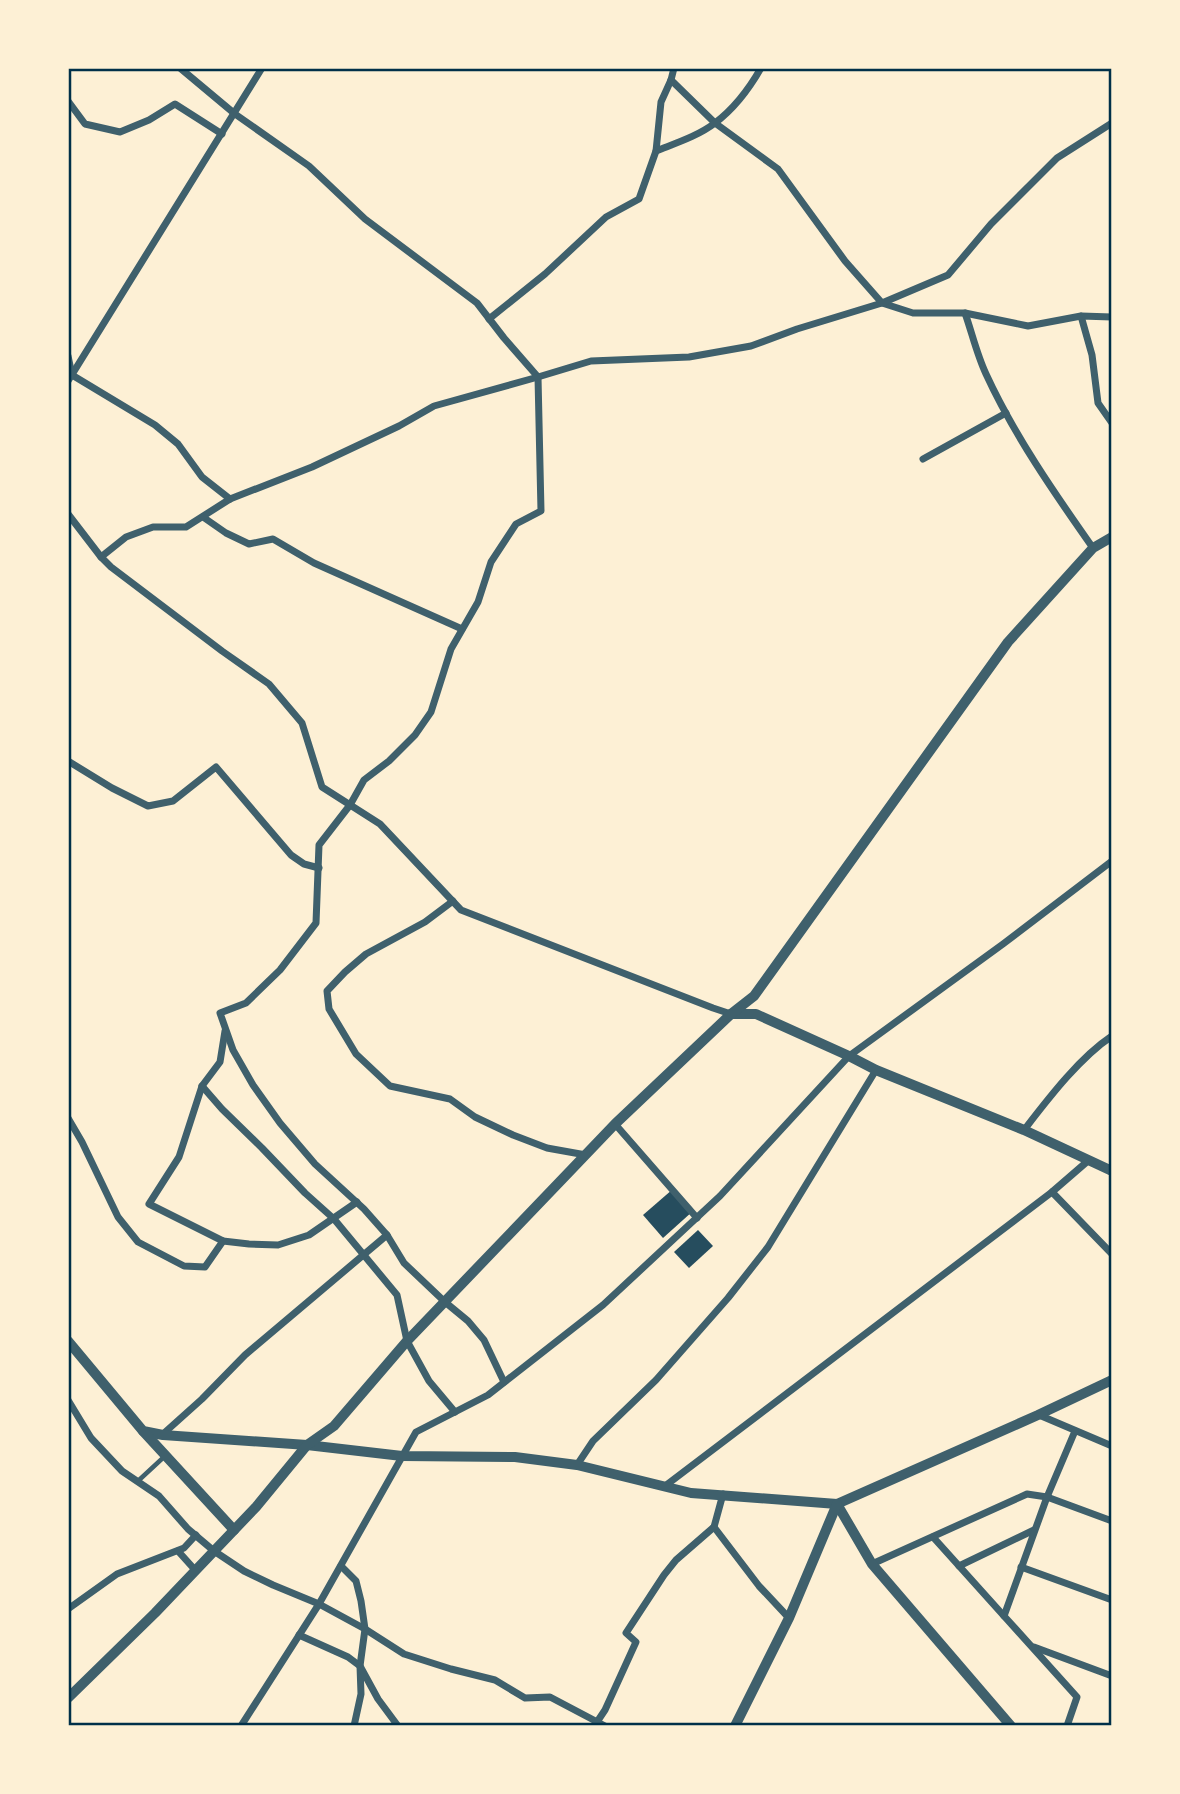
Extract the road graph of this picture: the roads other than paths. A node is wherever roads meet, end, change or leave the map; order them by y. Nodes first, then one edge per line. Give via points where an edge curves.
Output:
1 (180, 68) edge
2 (262, 68) edge
3 (674, 68) edge
4 (761, 68) edge
5 (671, 80) junction
6 (68, 101) edge
7 (234, 114) junction
8 (1112, 122) edge
9 (715, 123) junction
10 (222, 134) junction
11 (656, 152) junction
12 (882, 303) junction
13 (965, 313) junction
14 (1081, 316) junction
15 (1112, 317) edge
16 (489, 319) junction
17 (68, 356) edge
18 (538, 377) junction
19 (70, 378) edge
20 (1006, 413) junction
21 (1112, 424) edge
22 (923, 459) dead end
23 (230, 499) junction
24 (68, 514) edge
25 (204, 517) junction
26 (1112, 537) edge
27 (1093, 548) junction
28 (101, 557) junction
29 (462, 629) junction
30 (68, 761) edge
31 (350, 805) junction
32 (1112, 861) edge
33 (319, 868) junction
34 (453, 901) junction
35 (731, 1014) junction
36 (225, 1031) junction
37 (1112, 1036) edge
38 (849, 1056) junction
39 (876, 1070) junction
40 (202, 1086) junction
41 (68, 1118) edge
42 (615, 1124) junction
43 (1024, 1130) junction
44 (586, 1154) junction
45 (1089, 1160) junction
46 (1112, 1171) edge
47 (1052, 1192) junction
48 (357, 1202) junction
49 (697, 1218) junction
50 (334, 1219) junction
51 (387, 1235) junction
52 (223, 1241) junction
53 (1112, 1254) edge
54 (365, 1255) junction
55 (445, 1302) junction
56 (68, 1341) edge
57 (407, 1341) junction
58 (1112, 1380) edge
59 (504, 1382) junction
60 (68, 1399) edge
61 (456, 1412) junction
62 (1038, 1415) junction
63 (1075, 1430) junction
64 (143, 1431) junction
65 (163, 1435) junction
66 (307, 1445) junction
67 (1112, 1446) edge
68 (166, 1456) junction
69 (402, 1456) junction
70 (577, 1465) junction
71 (138, 1482) junction
72 (665, 1487) junction
73 (723, 1494) junction
74 (1047, 1497) junction
75 (837, 1504) junction
76 (1112, 1521) edge
77 (715, 1527) junction
78 (1035, 1529) junction
79 (234, 1530) junction
80 (196, 1535) junction
81 (933, 1537) junction
82 (178, 1550) junction
83 (214, 1551) junction
84 (872, 1564) junction
85 (341, 1566) junction
86 (959, 1566) junction
87 (1021, 1567) junction
88 (196, 1571) junction
89 (1112, 1600) edge
90 (319, 1604) junction
91 (68, 1609) edge
92 (1004, 1616) junction
93 (789, 1618) junction
94 (365, 1629) junction
95 (299, 1635) junction
96 (1033, 1647) junction
97 (360, 1666) junction
98 (1112, 1676) edge
99 (68, 1698) edge
100 (596, 1723) edge
101 (241, 1726) edge
102 (354, 1726) edge
103 (398, 1726) edge
104 (605, 1726) edge
105 (735, 1726) edge
106 (1011, 1726) edge
107 (1067, 1726) edge

1 - 7 street
2 - 7 street
3 - 5 street
4 - 9 street via 749,90
5 - 9 street
5 - 11 street via 661,102
6 - 10 street via 85,124 120,132 175,104
7 - 10 street
7 - 16 street via 309,166 365,219 477,303
8 - 12 street via 1057,158 948,275
9 - 11 street
9 - 12 street via 778,169
10 - 19 street
11 - 16 street via 639,199 606,217
12 - 13 street via 913,313
12 - 18 street via 751,346 689,357 592,360
13 - 14 street via 1028,326
13 - 20 street
14 - 15 street
14 - 21 street via 1098,403
16 - 18 street
17 - 19 street
18 - 23 street via 434,407 312,467
18 - 29 street via 541,512 516,524 491,562 478,603
19 - 23 street via 155,425 178,444 202,477
20 - 22 street
20 - 27 street
23 - 25 street
24 - 28 street
25 - 28 street via 186,527 153,527 126,537
25 - 29 street via 249,544 272,539 314,563
26 - 27 street
27 - 35 street via 1008,642 754,996
28 - 31 street via 268,684 302,723 322,787
29 - 31 street via 431,712 415,735 364,780
30 - 33 street via 148,806 173,801 216,767 292,855
31 - 33 street via 319,845
31 - 34 street via 380,824
32 - 38 street
33 - 36 street via 316,923 246,1003 219,1013
34 - 35 street via 461,910
34 - 44 street via 366,954 327,991 329,1009 356,1054 390,1086 450,1099 513,1135 547,1148
35 - 38 street via 756,1014
35 - 42 street
36 - 40 street via 220,1062
36 - 48 street via 253,1085 280,1123 315,1164
37 - 43 street via 1095,1047
38 - 39 street
38 - 49 street
39 - 43 street
39 - 70 street via 768,1247 656,1380 593,1441
40 - 50 street
40 - 52 street via 179,1157 149,1203
41 - 52 street via 118,1217 138,1242 184,1266 205,1267
42 - 44 street
42 - 49 street
43 - 45 street
44 - 55 street
45 - 46 street
45 - 47 street
47 - 53 street
47 - 72 street
48 - 50 street
48 - 51 street
49 - 59 street via 603,1304
50 - 52 street via 309,1235 278,1245
50 - 54 street
51 - 54 street
51 - 55 street via 404,1262
54 - 57 street via 397,1295
54 - 65 street via 245,1355
55 - 57 street
55 - 59 street via 484,1340
56 - 64 street
57 - 61 street via 429,1381
57 - 66 street via 334,1426
58 - 62 street
59 - 61 street
60 - 71 street via 90,1438
61 - 69 street via 416,1432
62 - 63 street
62 - 75 street
63 - 67 street
63 - 74 street
64 - 65 street
64 - 68 street
65 - 66 street
66 - 69 street
66 - 79 street
68 - 71 lane
68 - 79 street
69 - 70 street via 515,1457
69 - 85 street
70 - 72 street
71 - 80 street via 159,1496
72 - 73 street
73 - 75 street
73 - 77 street
74 - 76 street
74 - 78 street
74 - 81 street via 1027,1494
75 - 84 street
75 - 93 street
77 - 93 street
77 - 100 street via 676,1560 625,1633 636,1642
78 - 86 street
78 - 87 street
79 - 83 street
80 - 82 street
80 - 83 street
81 - 84 street
81 - 86 street
82 - 88 street
82 - 91 street via 117,1574
83 - 88 street
83 - 90 street via 244,1571
84 - 106 street
85 - 90 street
85 - 94 street via 356,1581
86 - 92 street
87 - 89 street
87 - 92 street
88 - 99 street
90 - 94 street
90 - 95 street
92 - 96 street
93 - 105 street
94 - 97 street
94 - 100 street via 404,1654 495,1679 525,1698 550,1697
95 - 97 street
95 - 101 street
96 - 98 street
96 - 107 street via 1077,1697
97 - 102 street via 361,1694
97 - 103 street
100 - 104 street

